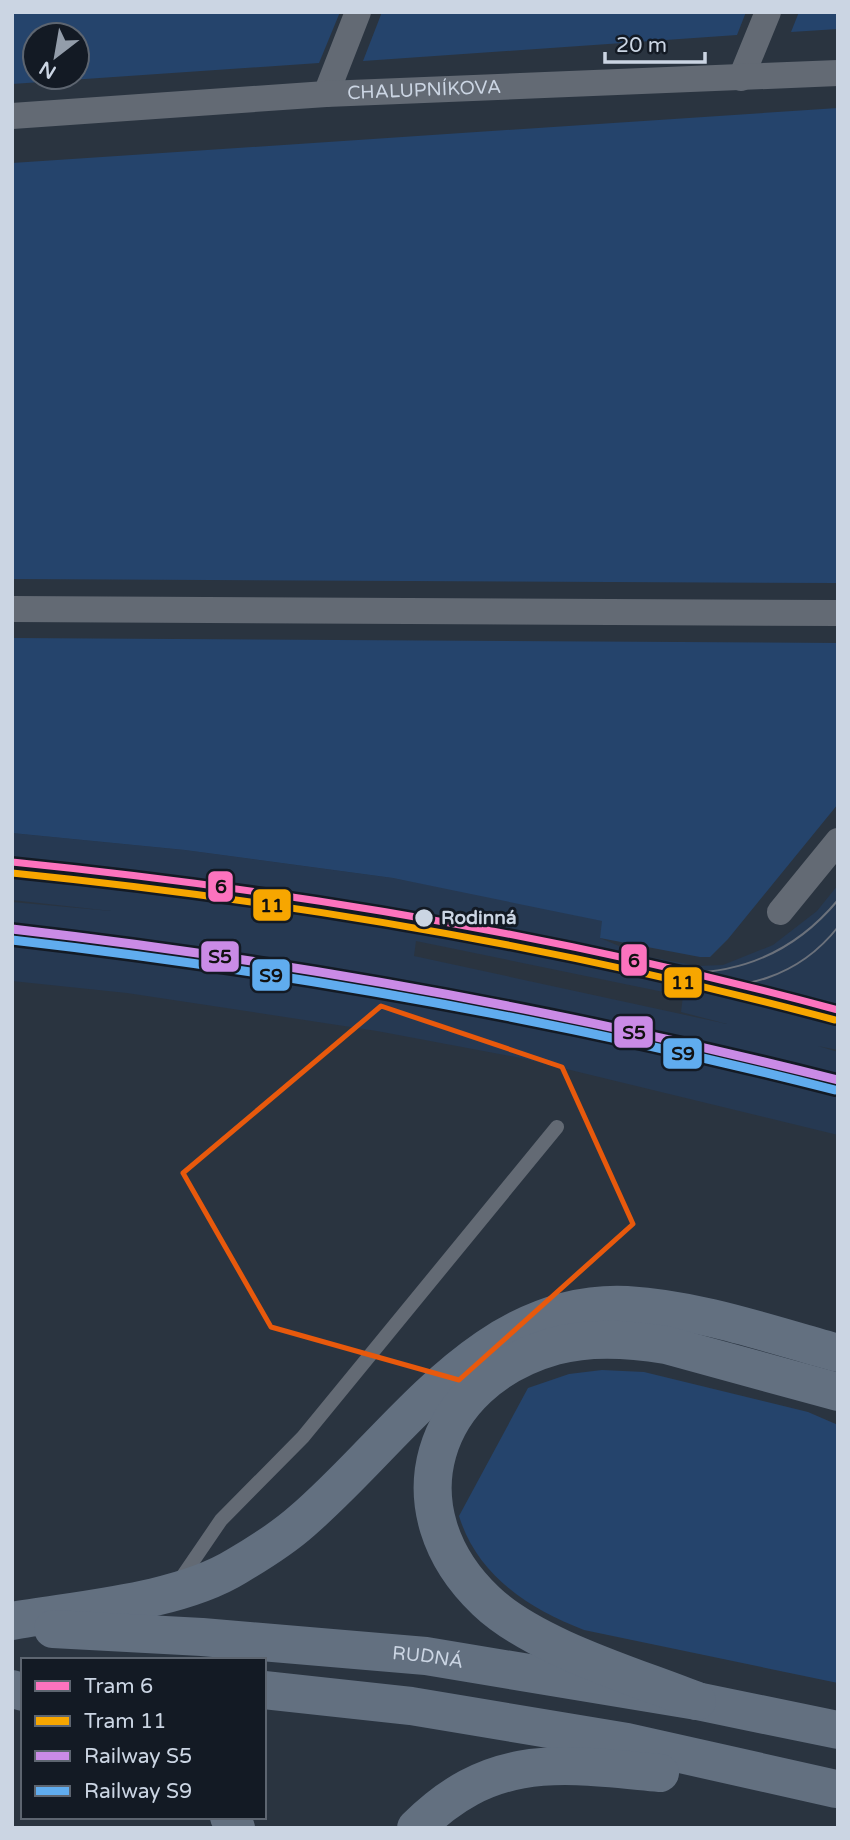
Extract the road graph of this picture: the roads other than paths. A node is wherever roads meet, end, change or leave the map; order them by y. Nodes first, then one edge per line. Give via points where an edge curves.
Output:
1 (358, 12) edge
2 (768, 12) edge
3 (838, 73) edge
4 (741, 78) junction
5 (326, 94) junction
6 (12, 116) edge
7 (12, 609) edge
8 (838, 613) edge
9 (838, 841) edge
10 (780, 912) dead end
11 (557, 1127) dead end
12 (838, 1353) edge
13 (838, 1392) edge
14 (171, 1593) junction
15 (12, 1621) edge
16 (12, 1627) edge
17 (266, 1690) edge
18 (697, 1701) junction
19 (838, 1730) edge
20 (836, 1789) edge
21 (416, 1828) edge

1 - 5 street
2 - 4 street
3 - 4 street, CHALUPNÍKOVA
4 - 5 street, CHALUPNÍKOVA
5 - 6 street, CHALUPNÍKOVA
7 - 8 street
9 - 10 street
11 - 14 lane via 303,1437 221,1520
12 - 14 highway via 672,1310 602,1306 549,1316 513,1332 467,1363 302,1522 236,1567
13 - 18 highway via 666,1345 589,1340 542,1350 500,1373 466,1402 442,1438 432,1482 434,1519 455,1565 487,1602 532,1635
14 - 15 highway
16 - 18 highway, RUDNÁ via 426,1656
17 - 20 highway via 411,1706 627,1742
18 - 19 highway, RUDNÁ
20 - 21 highway via 603,1766 547,1765 480,1781 448,1800

